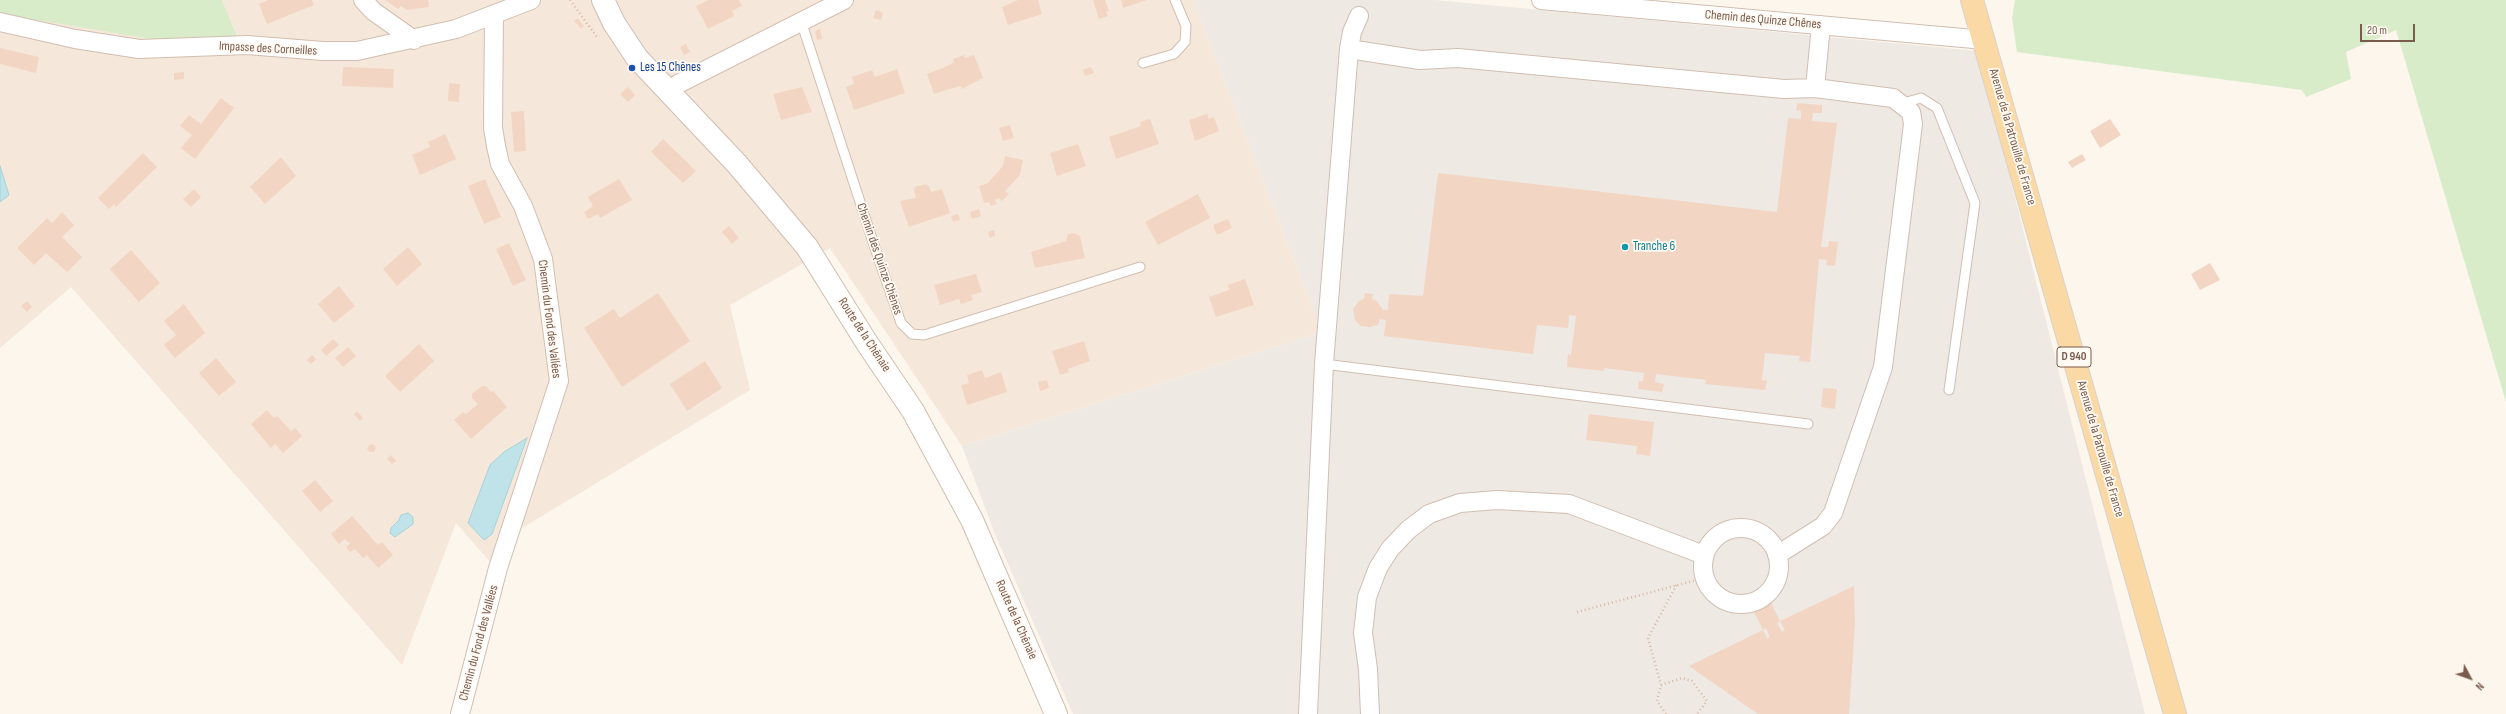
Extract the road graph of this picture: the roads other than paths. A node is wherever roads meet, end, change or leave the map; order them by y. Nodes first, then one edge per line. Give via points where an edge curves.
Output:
1 (363, 0) edge
2 (531, 0) edge
3 (603, 0) edge
4 (844, 0) edge
5 (1175, 0) edge
6 (1541, 0) edge
7 (1972, 0) edge
8 (494, 16) junction
9 (1359, 16) dead end
10 (801, 21) junction
11 (0, 22) edge
12 (1821, 25) junction
13 (414, 40) junction
14 (1985, 40) junction
15 (1349, 49) junction
16 (1143, 63) dead end
17 (1815, 88) junction
18 (670, 92) junction
19 (1900, 104) junction
20 (1140, 267) dead end
21 (1324, 364) junction
22 (1949, 390) dead end
23 (1808, 424) dead end
24 (1704, 555) junction
25 (1777, 555) junction
26 (460, 714) edge
27 (1056, 714) edge
28 (1308, 714) edge
29 (1370, 714) edge
30 (2175, 714) edge

1 - 13 street via 373,11
2 - 8 street, Impasse des Corneilles
3 - 18 street, Route de la Chênaie via 614,23 637,58
4 - 10 street
5 - 16 lane via 1186,26 1185,42 1174,54
6 - 12 street, Chemin des Quinze Chênes
7 - 14 main road, Avenue de la Patrouille de France / D 940
8 - 13 street, Impasse des Corneilles
8 - 26 street, Chemin du Fond des Vallées via 493,128 496,146 500,164 523,206 543,259 559,381 498,568
9 - 15 street via 1352,32
10 - 18 street via 678,84
10 - 20 lane, Chemin des Quinze Chênes via 901,323 912,334 924,334
11 - 13 street, Impasse des Corneilles via 75,39 139,49 246,45 357,51
12 - 14 street, Chemin des Quinze Chênes
12 - 17 street
14 - 30 main road, Avenue de la Patrouille de France / D 940
15 - 17 street via 1420,60 1458,58 1784,89
15 - 21 street
17 - 19 street via 1893,98
18 - 27 street, Route de la Chênaie via 737,164 807,247 918,419 972,520
19 - 22 lane via 1922,98 1937,108 1975,202
19 - 25 street via 1911,112 1912,124 1883,367 1833,513 1823,526
21 - 23 lane
21 - 28 street
24 - 25 street via 1716,537 1741,528 1757,532 1770,541
24 - 25 street via 1704,578 1713,592 1734,604 1754,602 1772,588 1777,576
24 - 29 street via 1569,504 1497,500 1460,503 1429,514 1408,530 1390,550 1378,568 1367,597 1363,633

